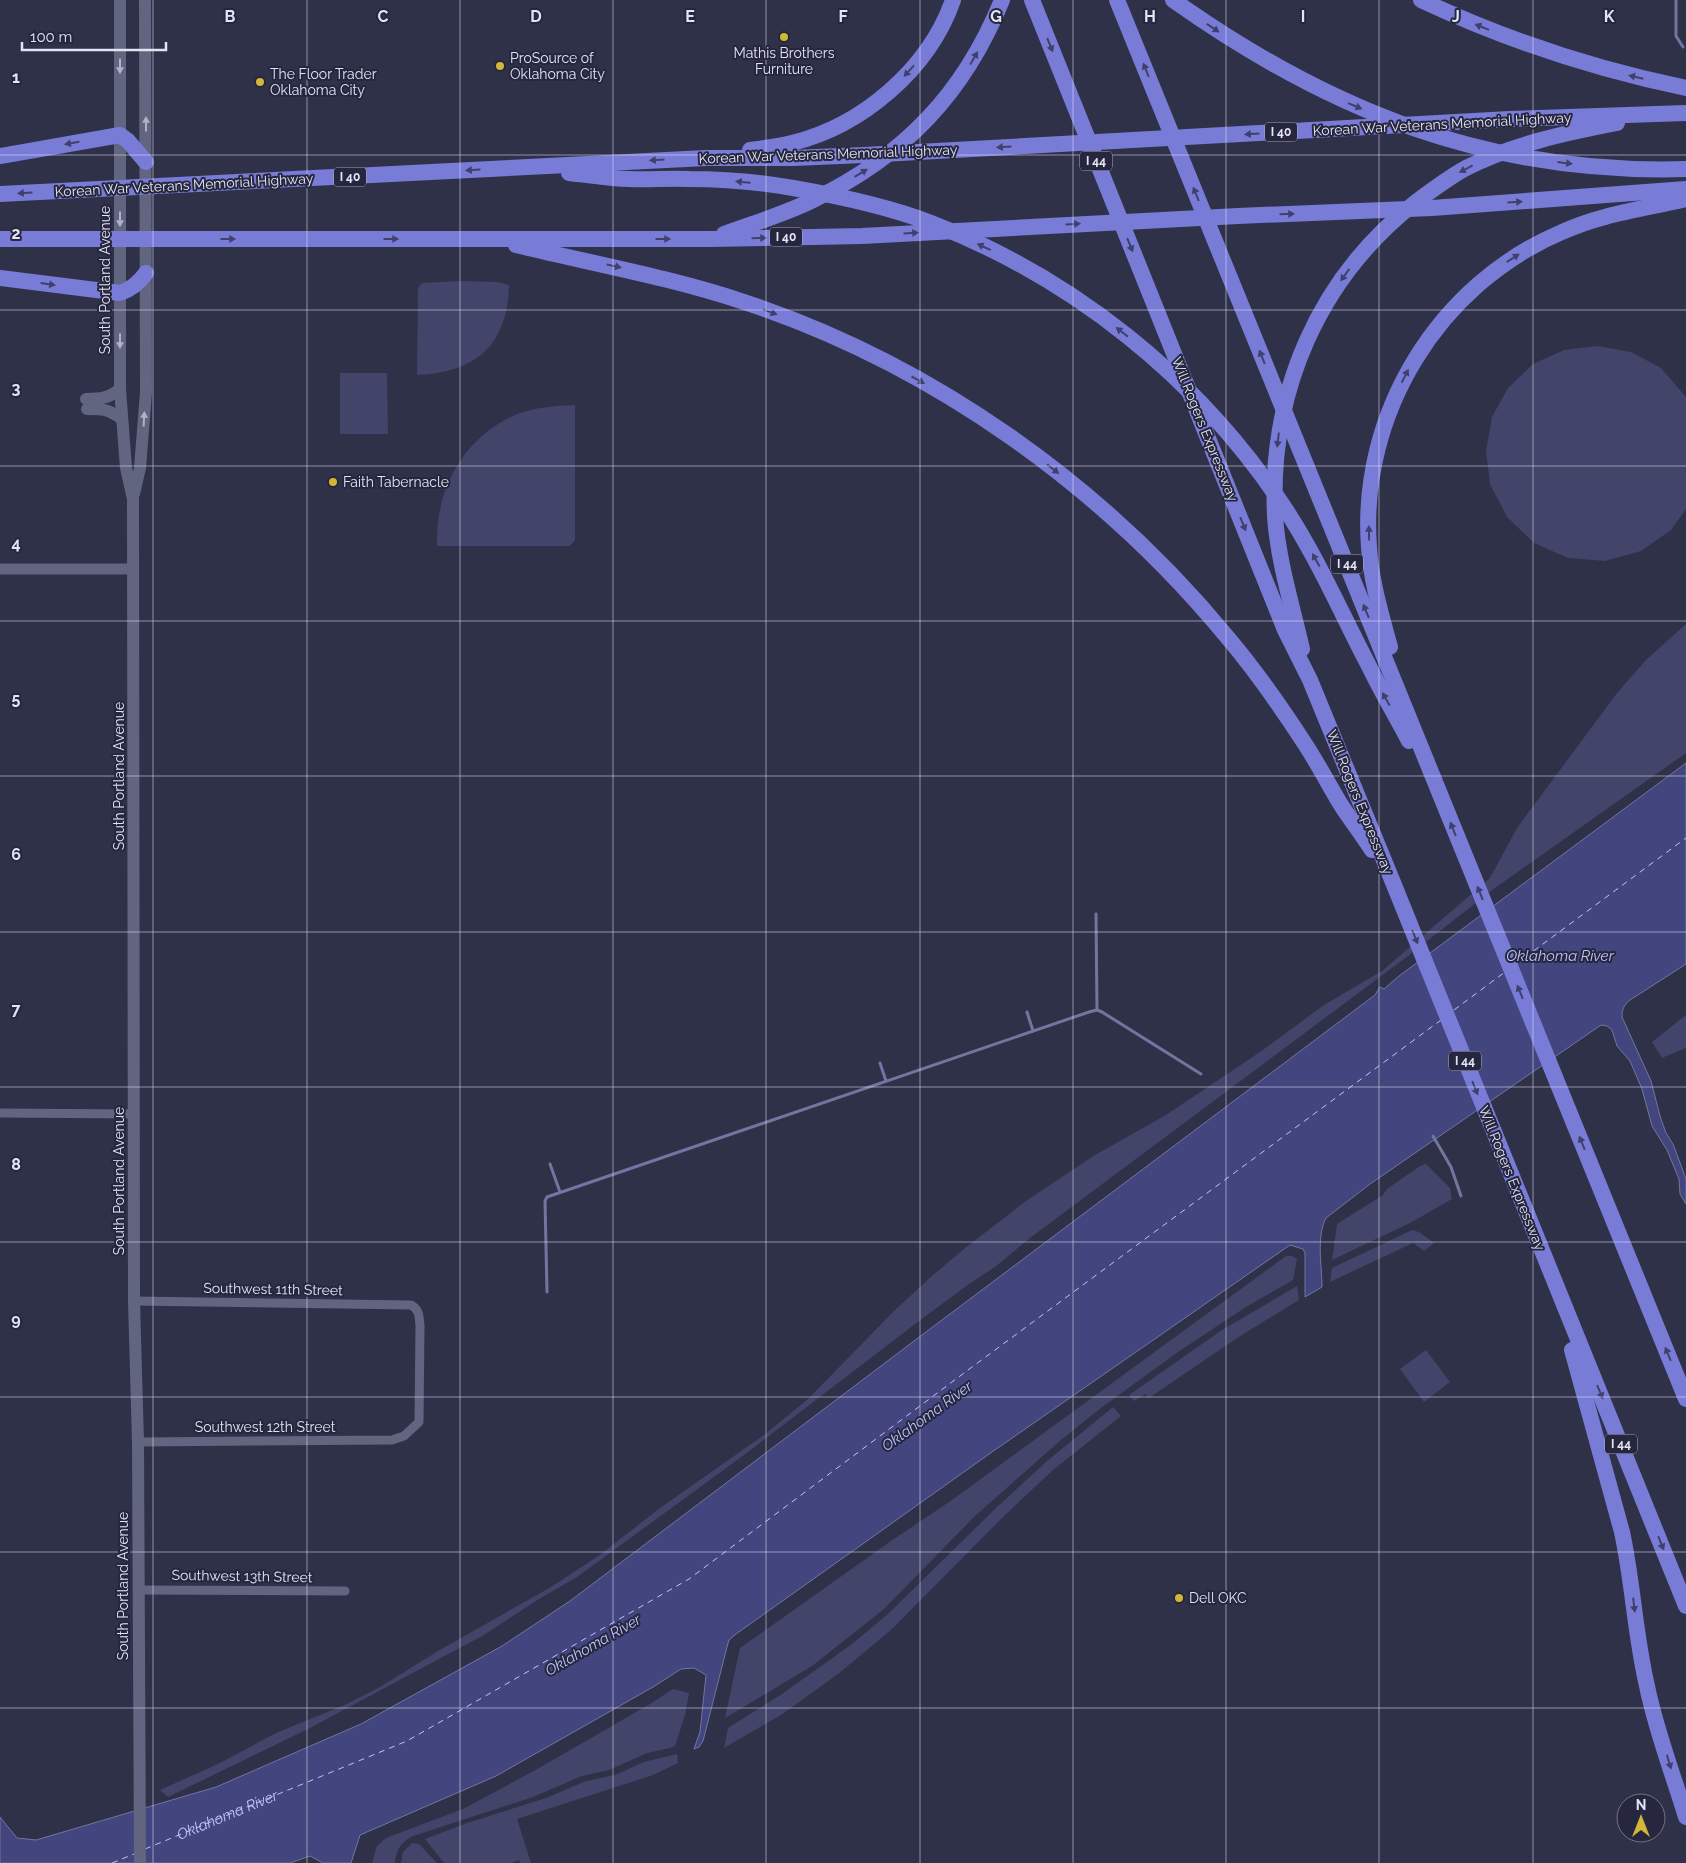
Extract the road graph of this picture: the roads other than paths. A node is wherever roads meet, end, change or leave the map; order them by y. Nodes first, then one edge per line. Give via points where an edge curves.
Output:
1 (120, 0) edge
2 (146, 0) edge
3 (953, 0) edge
4 (1002, 0) edge
5 (1032, 0) edge
6 (1173, 0) edge
7 (1421, 0) edge
8 (1119, 4) edge
9 (1686, 88) edge
10 (1686, 113) edge
11 (1668, 114) junction
12 (120, 135) junction
13 (0, 156) edge
14 (706, 158) junction
15 (146, 162) junction
16 (522, 167) junction
17 (1686, 169) edge
18 (1686, 189) edge
19 (0, 194) edge
20 (1686, 199) edge
21 (0, 239) edge
22 (490, 239) junction
23 (710, 239) junction
24 (146, 273) junction
25 (0, 278) edge
26 (120, 293) junction
27 (120, 390) junction
28 (122, 419) junction
29 (133, 499) junction
30 (133, 569) junction
31 (0, 570) edge
32 (1310, 680) junction
33 (1404, 705) junction
34 (1443, 803) junction
35 (1390, 875) junction
36 (0, 1113) edge
37 (134, 1114) junction
38 (1554, 1283) junction
39 (134, 1301) junction
40 (1686, 1400) edge
41 (392, 1440) joint
42 (138, 1442) junction
43 (138, 1590) junction
44 (345, 1591) dead end
45 (1686, 1606) edge
46 (1686, 1817) edge
47 (140, 1863) edge

1 -> 12 main road, South Portland Avenue
15 -> 2 main road, South Portland Avenue
3 -> 14 highway via 937,33 910,70 885,95 855,117 792,143
23 -> 4 highway via 813,200 883,160 930,116 967,70
5 -> 32 highway, Will Rogers Expressway / I 44 via 1285,630
6 -> 17 highway via 1240,46 1305,82 1378,116 1424,132 1525,158 1608,168
9 -> 7 highway via 1557,55
33 -> 8 highway, I 44
10 - 11 highway, Korean War Veterans Memorial Highway / I 40
11 -> 14 highway, Korean War Veterans Memorial Highway / I 40 via 793,158
11 -> 32 highway via 1561,134 1517,147 1465,169 1402,213 1368,246 1326,303 1298,361 1280,425 1276,461 1278,542
12 -> 13 highway
12 - 15 highway
12 -> 26 main road, South Portland Avenue
14 -> 16 highway, Korean War Veterans Memorial Highway / I 40
15 - 24 main road, South Portland Avenue
16 -> 19 highway, Korean War Veterans Memorial Highway / I 40
34 -> 16 highway via 1369,667 1320,567 1282,504 1235,441 1160,362 1092,310 1034,272 985,247 930,223 842,197 744,181 627,179
23 -> 18 highway, I 40 via 862,236 1432,208
33 -> 20 highway via 1374,582 1368,521 1380,442 1408,370 1454,307 1514,257 1560,232 1593,220
21 -> 22 highway, I 40
22 -> 23 highway, I 40
22 -> 35 highway via 656,276 773,312 884,362 996,427 1116,521 1207,613 1288,717 1341,805
24 - 26 highway via 140,282
29 -> 24 main road, South Portland Avenue via 144,429
25 -> 26 highway
26 -> 27 main road, South Portland Avenue
27 - 28 main road, South Portland Avenue
27 - 28 main road via 105,399 86,404 110,410
28 - 29 main road, South Portland Avenue via 126,468
29 - 30 main road, South Portland Avenue
30 - 31 street
30 - 37 main road, South Portland Avenue
32 - 35 highway, Will Rogers Expressway / I 44
33 - 34 highway, I 44
40 -> 34 highway, I 44
35 -> 38 highway, Will Rogers Expressway / I 44
36 - 37 street
37 - 39 main road, South Portland Avenue
38 -> 45 highway, Will Rogers Expressway / I 44
38 -> 46 highway via 1622,1532 1647,1687
39 - 41 street, Southwest 11th Street via 411,1305 419,1314 419,1422 404,1436
39 - 42 main road, South Portland Avenue
41 - 42 street, Southwest 12th Street
42 - 43 main road, South Portland Avenue
43 - 44 street, Southwest 13th Street
43 - 47 main road, South Portland Avenue

